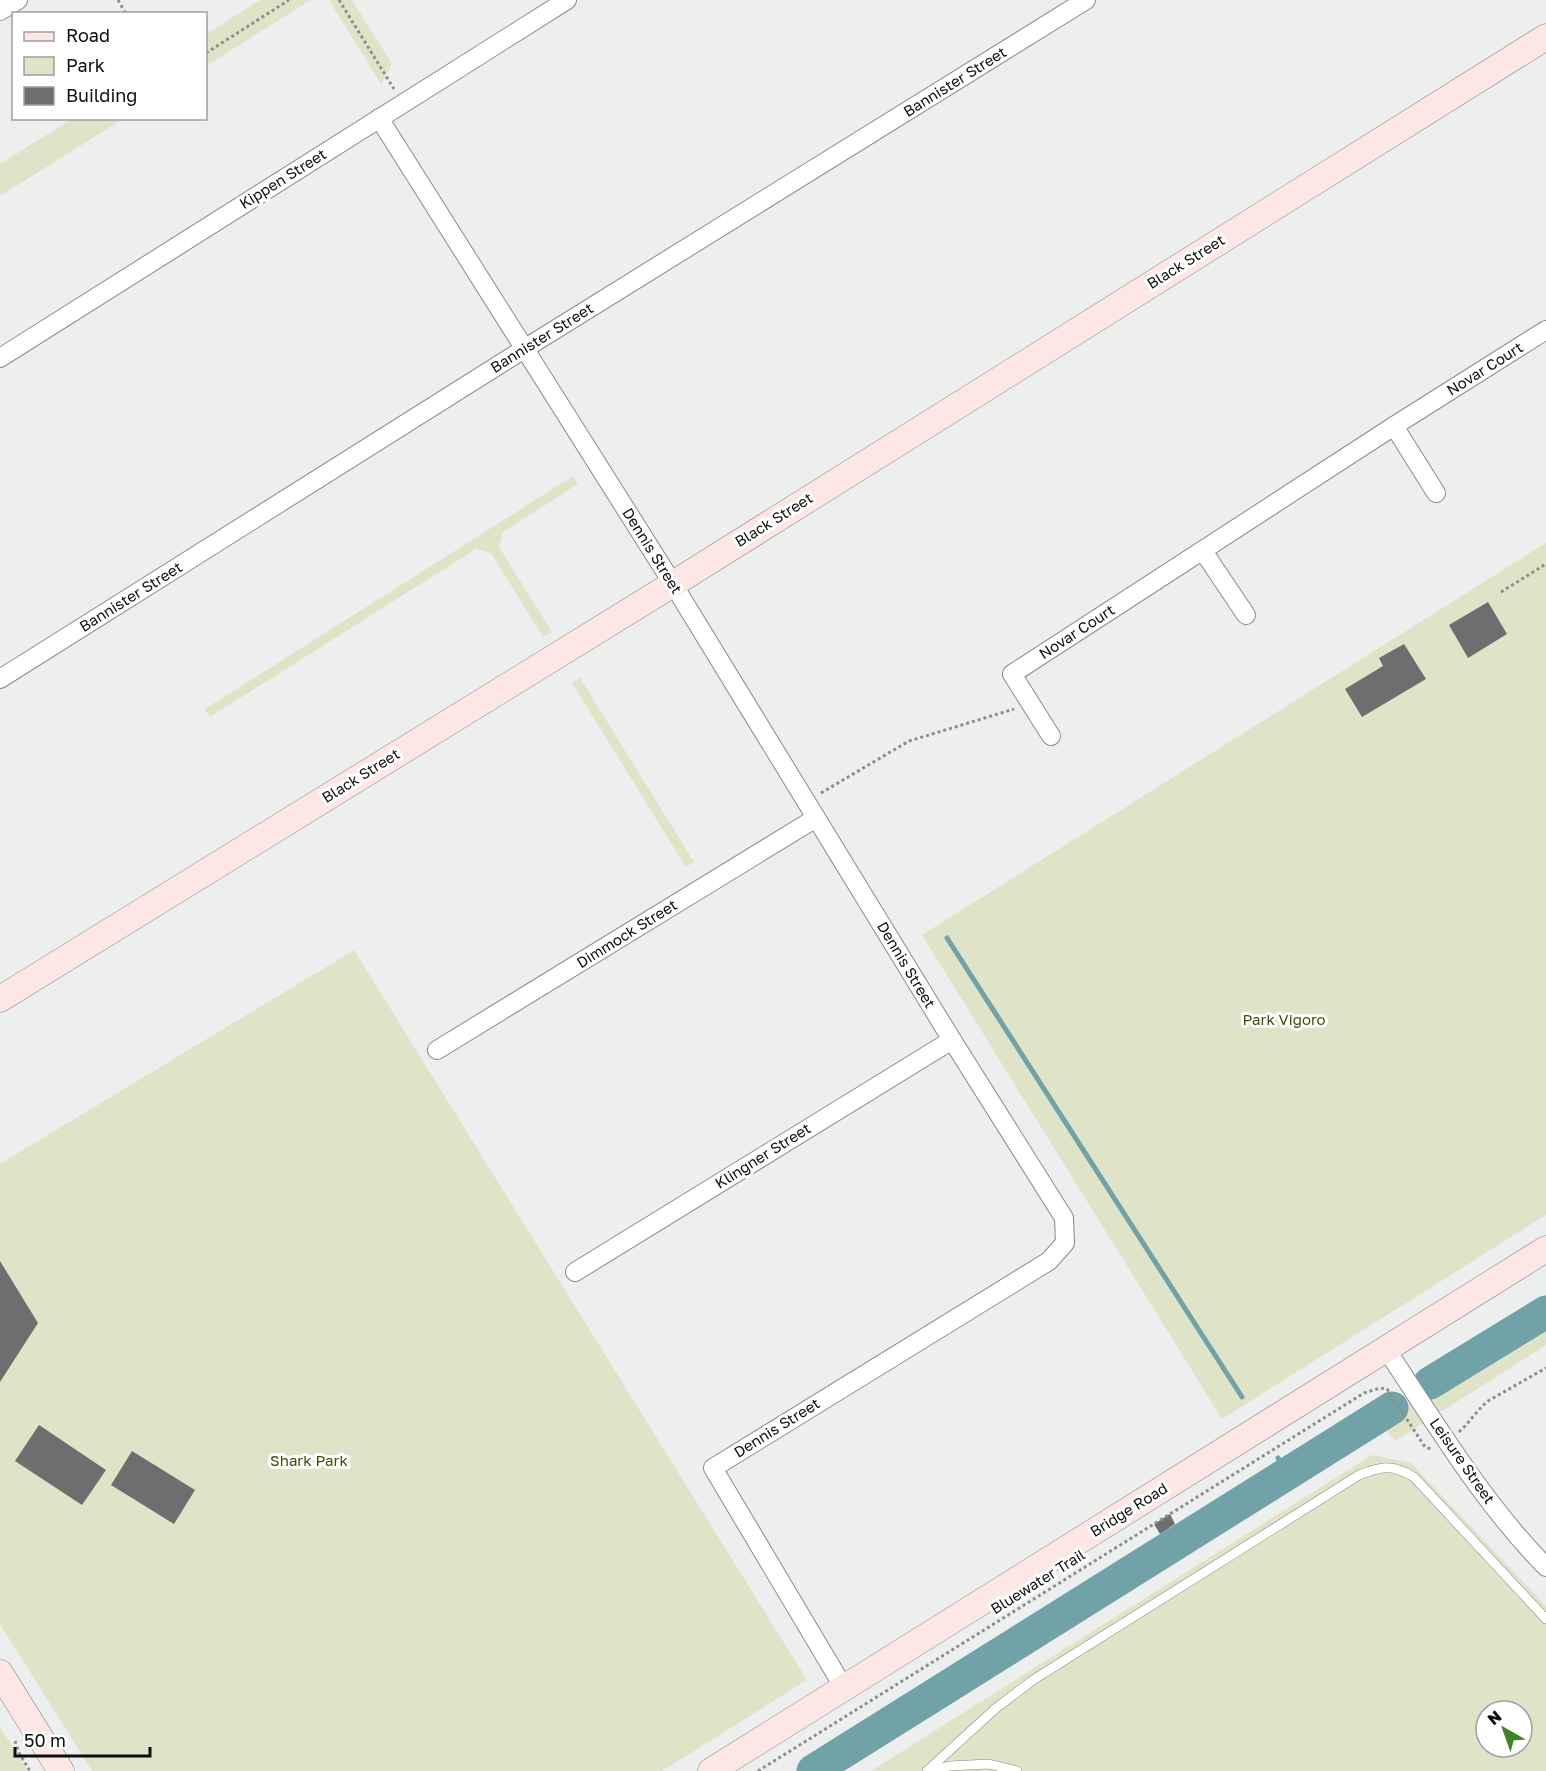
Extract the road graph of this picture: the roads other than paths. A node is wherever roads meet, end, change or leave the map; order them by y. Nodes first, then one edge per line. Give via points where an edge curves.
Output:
1 (18, 0) edge
2 (567, 0) edge
3 (1086, 0) edge
4 (0, 11) edge
5 (1546, 37) edge
6 (379, 118) junction
7 (1546, 330) edge
8 (524, 350) junction
9 (0, 358) edge
10 (1394, 426) junction
11 (1436, 493) dead end
12 (1203, 551) junction
13 (674, 584) junction
14 (1246, 615) dead end
15 (0, 679) edge
16 (1051, 736) dead end
17 (811, 810) junction
18 (0, 999) edge
19 (952, 1040) junction
20 (437, 1050) dead end
21 (1546, 1248) edge
22 (575, 1272) dead end
23 (1386, 1349) junction
24 (1546, 1567) edge
25 (1546, 1619) edge
26 (0, 1673) edge
27 (844, 1688) junction
28 (61, 1771) edge
29 (711, 1771) edge
30 (929, 1771) edge
31 (1017, 1771) edge

1 - 4 street
2 - 6 street, Kippen Street
3 - 8 street, Bannister Street
5 - 13 street, Black Street
6 - 8 street, Dennis Street
6 - 9 street, Kippen Street
7 - 10 street, Novar Court
8 - 13 street, Dennis Street
8 - 15 street, Bannister Street
10 - 11 street
10 - 12 street, Novar Court
12 - 14 street
12 - 16 street, Novar Court via 1012,674
13 - 17 street, Dennis Street
13 - 18 street, Black Street
17 - 19 street, Dennis Street
17 - 20 street, Dimmock Street
19 - 22 street, Klingner Street
19 - 27 street, Dennis Street via 1064,1218 1065,1243 1049,1261 713,1468
21 - 23 street, Bridge Road
23 - 24 street, Leisure Street via 1473,1480
23 - 27 street, Bridge Road
25 - 30 lane via 1414,1477 1400,1469 1374,1469 1033,1680 995,1709
26 - 28 street
27 - 29 street, Bridge Road
30 - 31 lane via 989,1764

